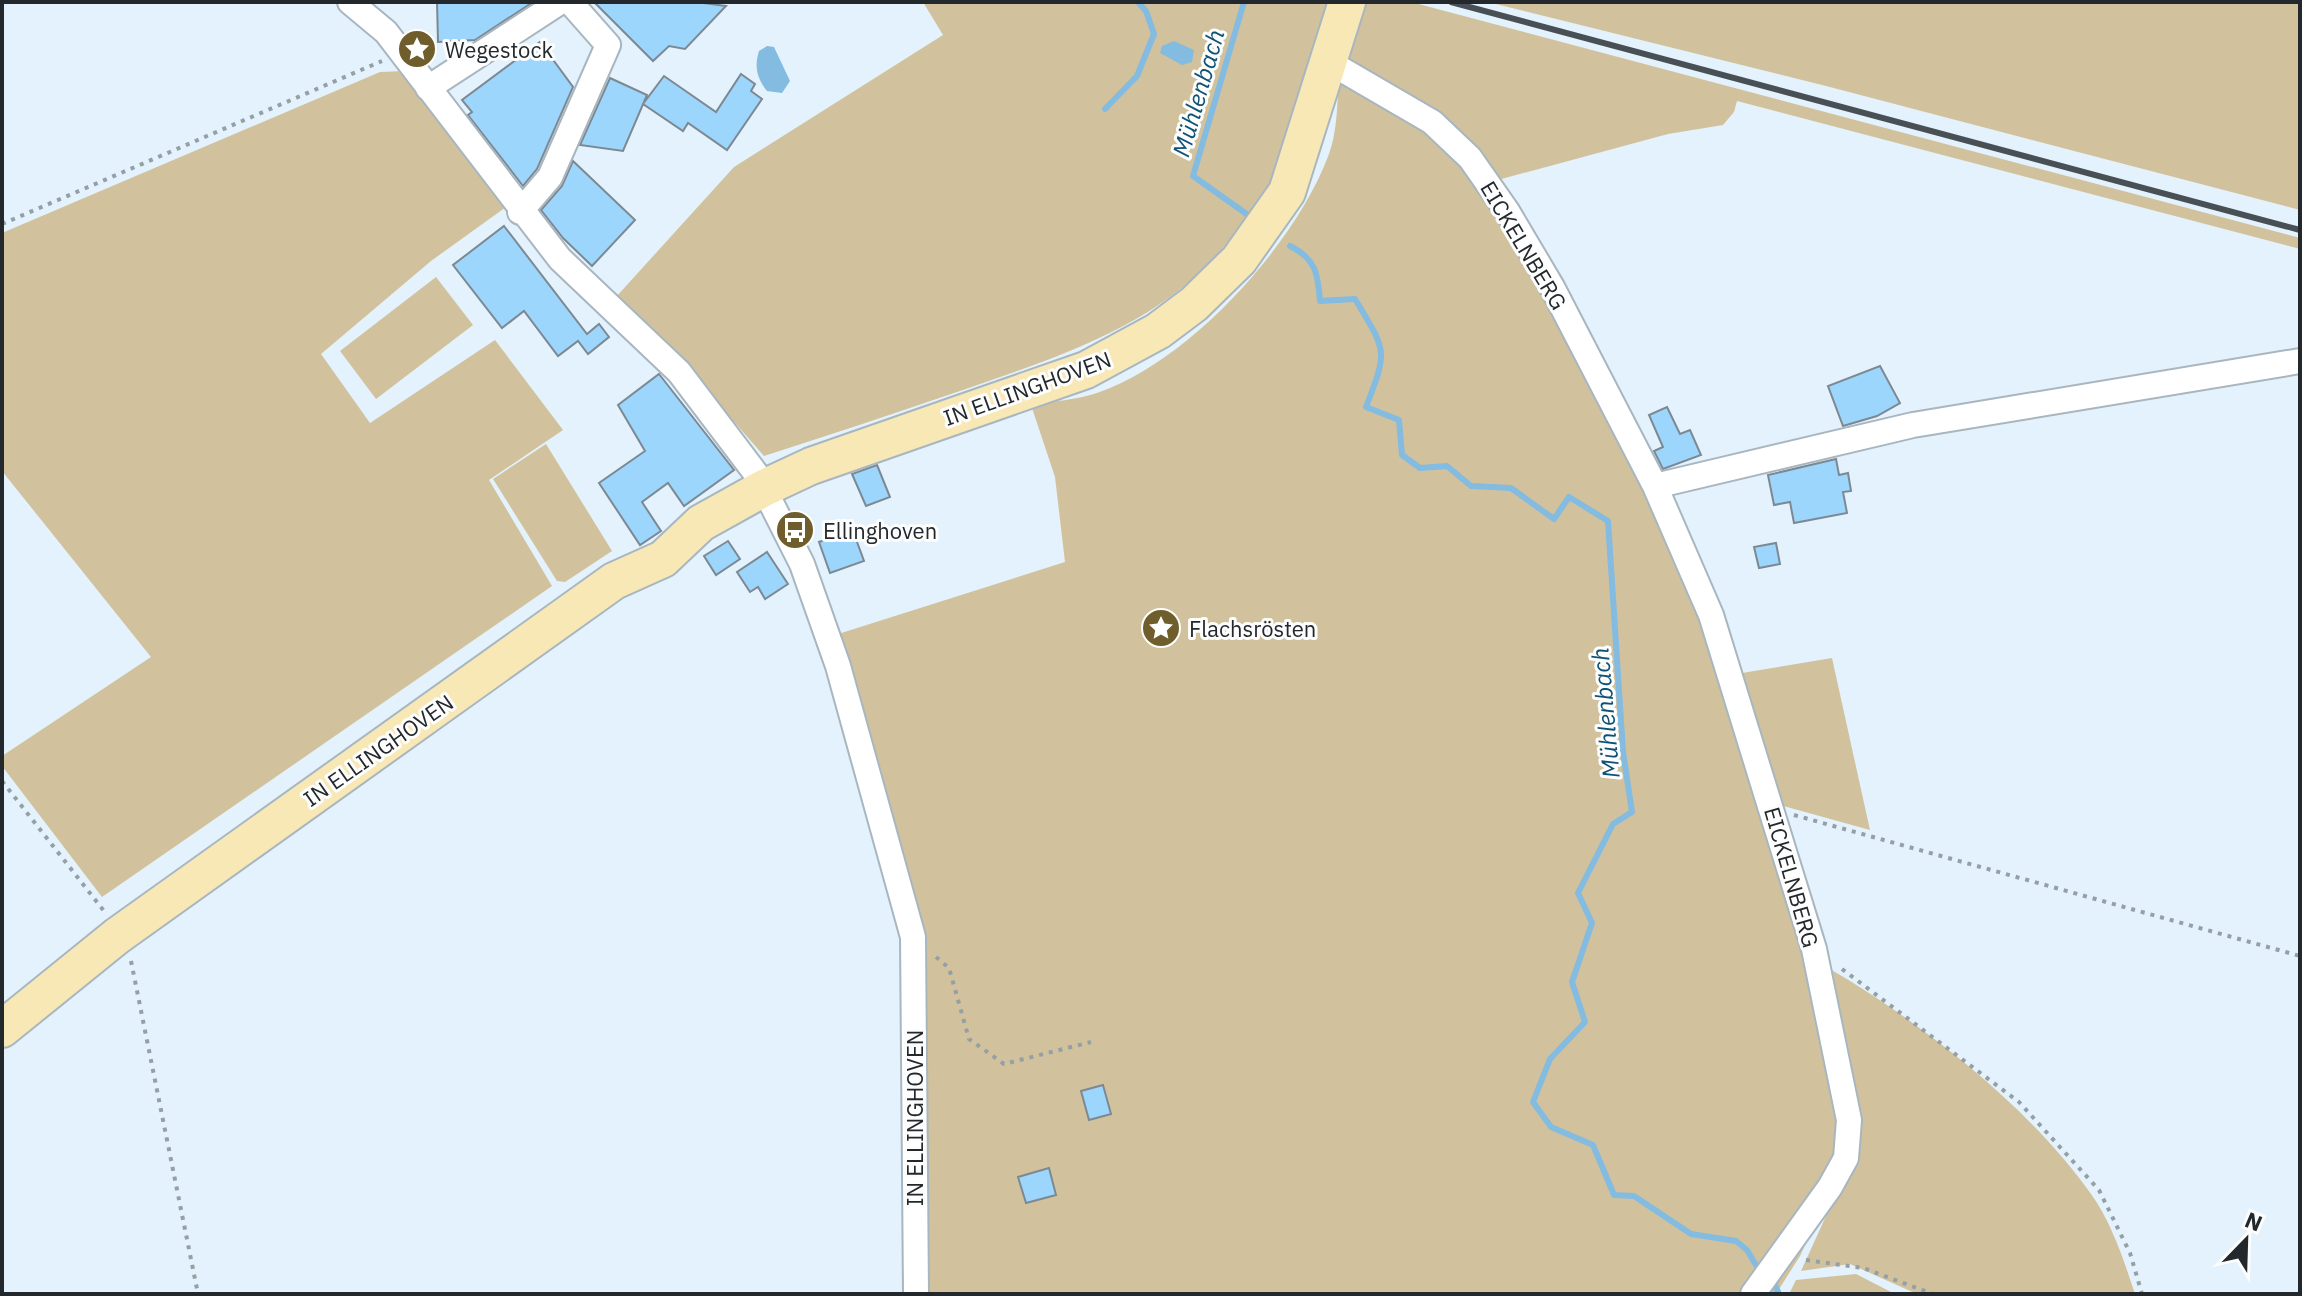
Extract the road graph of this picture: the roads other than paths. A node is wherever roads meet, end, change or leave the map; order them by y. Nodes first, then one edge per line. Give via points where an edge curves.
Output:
1 (350, 2) edge
2 (560, 2) edge
3 (570, 2) edge
4 (1347, 2) edge
5 (1329, 62) junction
6 (428, 88) junction
7 (520, 212) junction
8 (2300, 361) edge
9 (1655, 486) junction
10 (764, 488) junction
11 (2, 1029) edge
12 (916, 1294) edge
13 (1753, 1294) edge

1 - 6 street, IN ELLINGHOVEN via 386,32
2 - 6 street
3 - 7 street via 608,45 550,177
4 - 5 street
5 - 9 street, EICKELNBERG via 1432,122 1470,158 1552,287
5 - 10 street, IN ELLINGHOVEN via 1287,192 1239,260 1194,304 1158,331 1086,370 811,466
6 - 7 street, IN ELLINGHOVEN
7 - 10 street, IN ELLINGHOVEN via 560,259 679,372
8 - 9 street via 1913,425
9 - 13 street, EICKELNBERG via 1711,615 1772,809 1814,949 1849,1120 1846,1158
10 - 11 street, IN ELLINGHOVEN via 701,523 663,559 614,581 117,936
10 - 12 street, IN ELLINGHOVEN via 802,564 838,666 913,937

